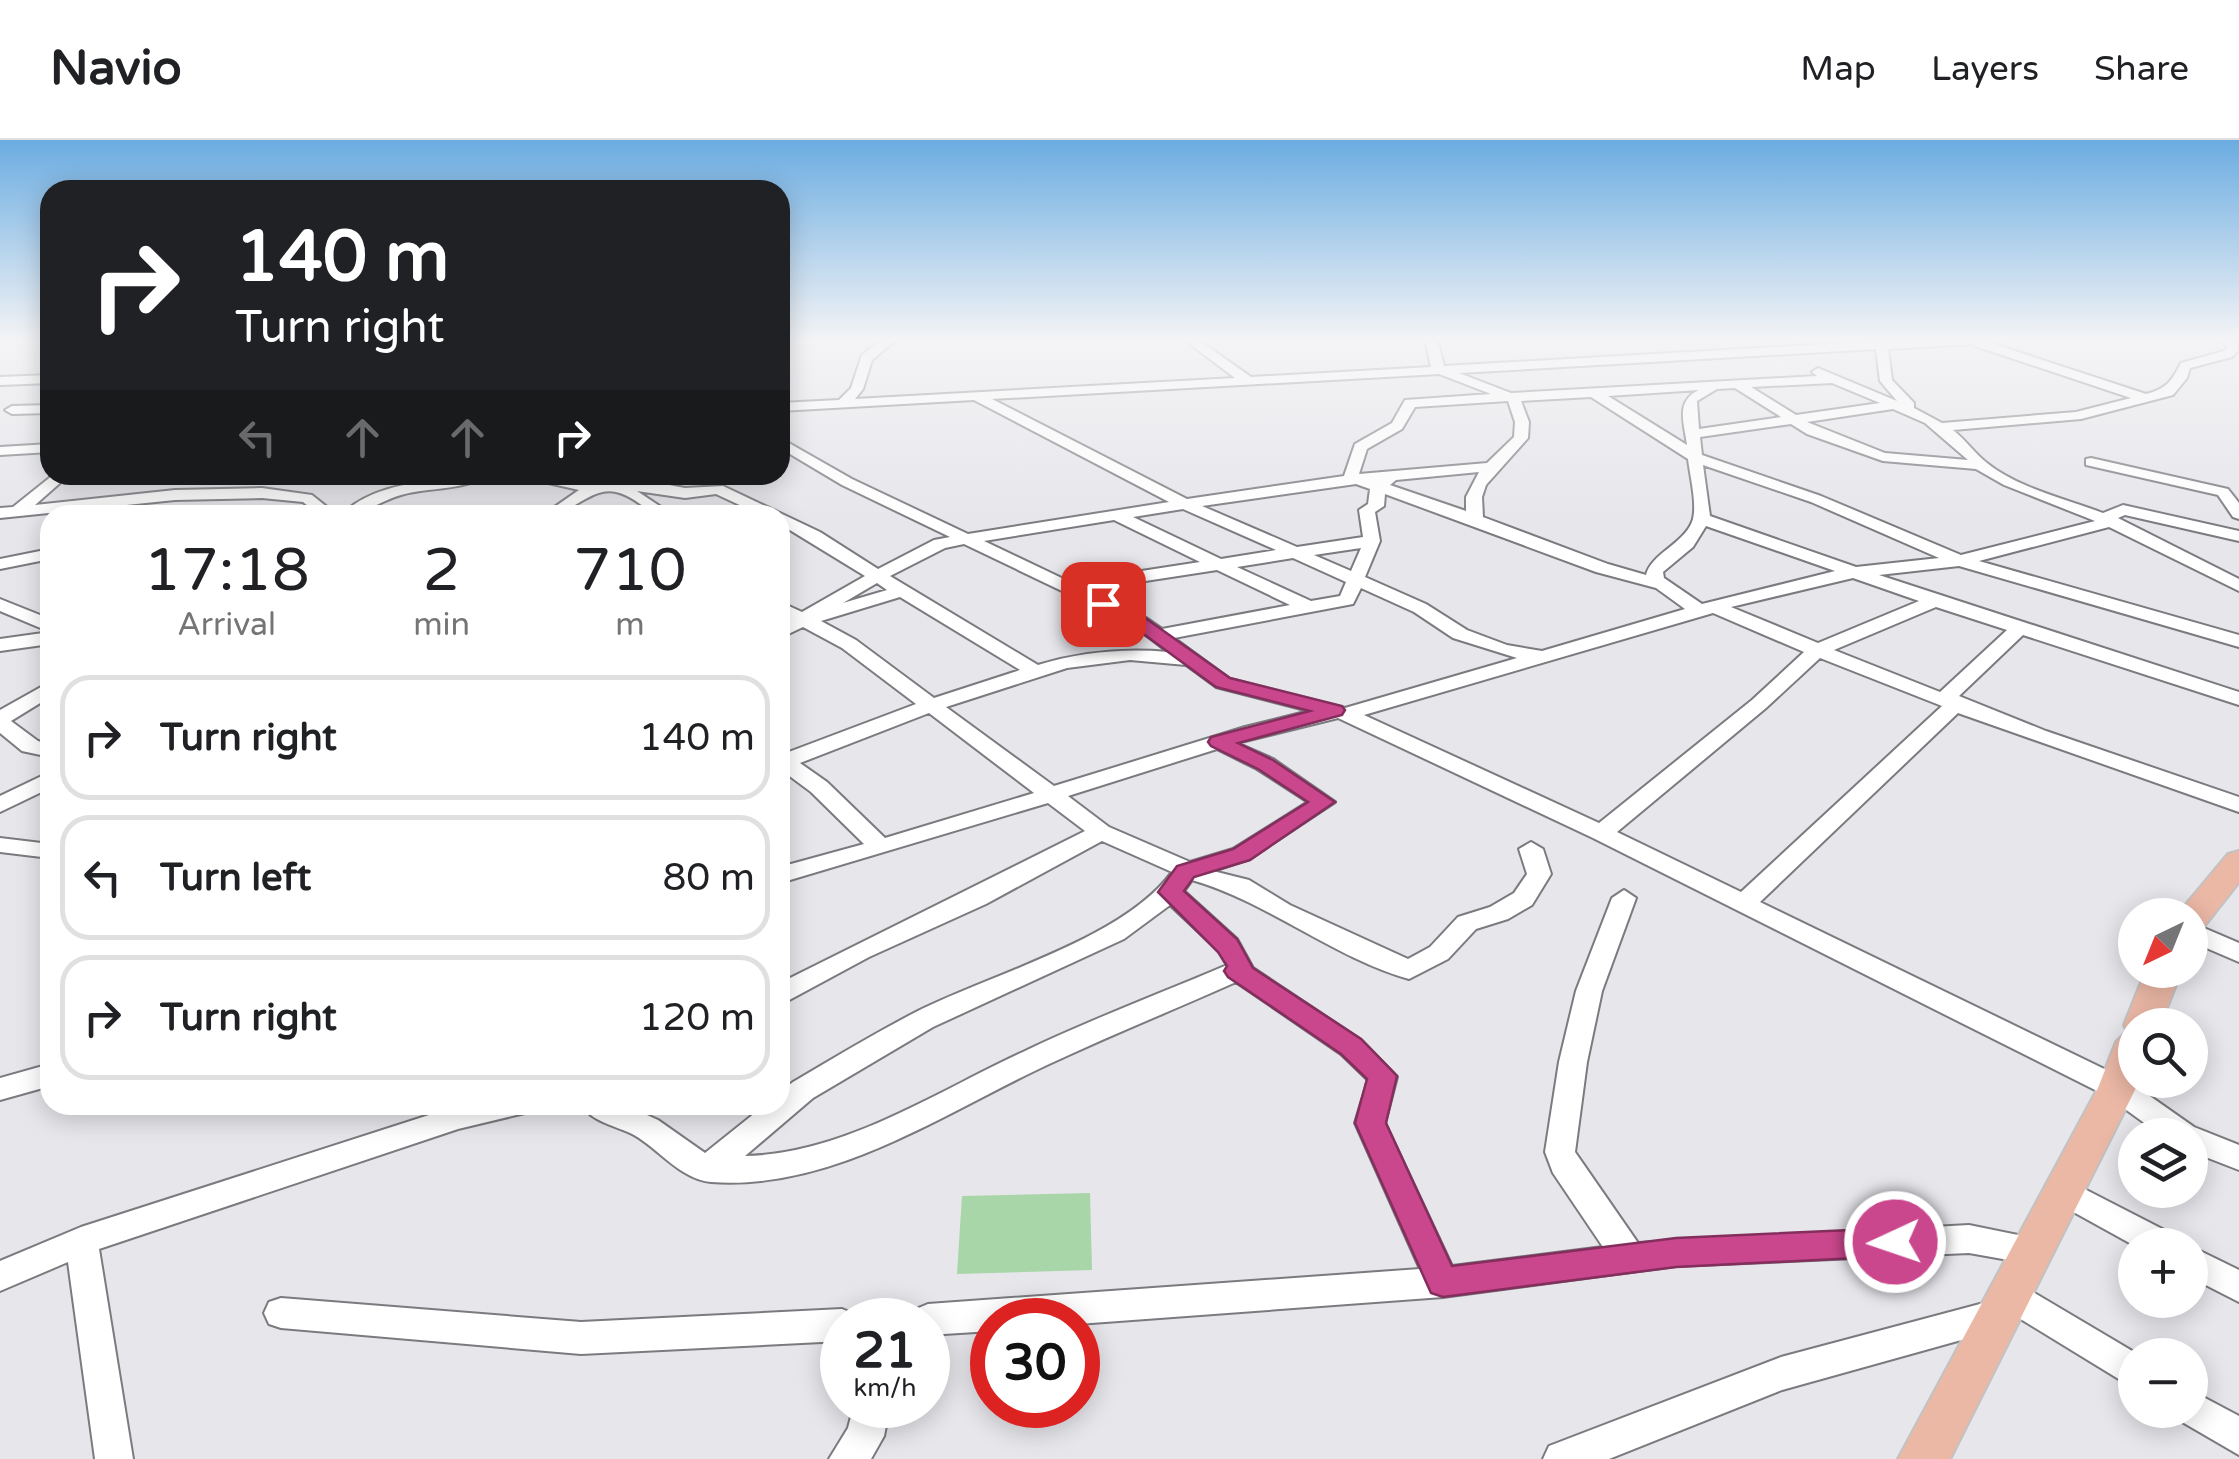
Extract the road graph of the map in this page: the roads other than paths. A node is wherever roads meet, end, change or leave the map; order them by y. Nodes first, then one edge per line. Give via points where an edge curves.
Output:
1 (845, 401) edge
2 (900, 401) edge
3 (985, 401) edge
4 (1448, 401) edge
5 (1515, 401) edge
6 (1606, 401) edge
7 (1691, 401) edge
8 (1763, 401) edge
9 (1884, 401) edge
10 (1887, 401) edge
11 (1904, 401) edge
12 (2136, 401) edge
13 (1890, 403) junction
14 (842, 404) junction
15 (790, 407) edge
16 (40, 410) edge
17 (1914, 412) junction
18 (4, 414) edge
19 (1791, 418) junction
20 (1940, 427) junction
21 (1694, 434) junction
22 (790, 448) edge
23 (40, 449) edge
24 (0, 451) edge
25 (1695, 457) junction
26 (2091, 462) dead end
27 (1980, 465) junction
28 (1487, 467) junction
29 (40, 479) edge
30 (1359, 480) junction
31 (1386, 481) junction
32 (46, 485) edge
33 (287, 485) edge
34 (418, 485) edge
35 (575, 485) edge
36 (603, 485) edge
37 (623, 485) edge
38 (642, 485) edge
39 (592, 488) junction
40 (2231, 490) edge
41 (175, 494) junction
42 (307, 498) junction
43 (1186, 504) junction
44 (66, 505) edge
45 (186, 505) edge
46 (316, 505) edge
47 (363, 505) edge
48 (566, 505) edge
49 (651, 505) edge
50 (752, 505) edge
51 (40, 508) edge
52 (6, 511) edge
53 (2239, 514) edge
54 (1116, 515) junction
55 (1702, 519) junction
56 (1476, 520) junction
57 (2111, 522) junction
58 (790, 523) edge
59 (0, 525) edge
60 (2239, 536) edge
61 (965, 539) junction
62 (1372, 541) junction
63 (1301, 553) junction
64 (40, 556) edge
65 (1960, 561) junction
66 (0, 564) edge
67 (1225, 565) junction
68 (1852, 573) junction
69 (877, 576) junction
70 (1356, 577) junction
71 (1660, 584) junction
72 (2239, 586) edge
73 (1069, 587) junction
74 (902, 591) junction
75 (1935, 601) junction
76 (0, 604) edge
77 (1310, 608) junction
78 (1705, 608) junction
79 (790, 610) edge
80 (806, 620) junction
81 (40, 625) edge
82 (790, 627) edge
83 (2019, 629) junction
84 (0, 630) edge
85 (40, 630) edge
86 (40, 633) edge
87 (1157, 636) junction
88 (2239, 642) edge
89 (0, 645) edge
90 (1816, 651) junction
91 (1546, 656) junction
92 (1187, 659) junction
93 (1035, 672) junction
94 (40, 695) edge
95 (2239, 699) edge
96 (1952, 700) junction
97 (931, 704) junction
98 (1340, 712) junction
99 (0, 721) edge
100 (1219, 742) junction
101 (40, 748) edge
102 (790, 758) edge
103 (790, 767) edge
104 (40, 784) edge
105 (1048, 796) junction
106 (0, 805) edge
107 (2239, 806) edge
108 (1101, 832) junction
109 (1600, 833) junction
110 (0, 845) edge
111 (879, 845) junction
112 (1531, 849) dead end
113 (40, 850) edge
114 (2239, 860) edge
115 (790, 872) edge
116 (1178, 882) junction
117 (1624, 898) dead end
118 (2208, 898) edge
119 (1743, 904) junction
120 (2208, 939) edge
121 (2239, 953) edge
122 (1238, 971) junction
123 (790, 990) edge
124 (40, 1078) edge
125 (0, 1088) edge
126 (2117, 1088) junction
127 (790, 1101) edge
128 (470, 1115) edge
129 (619, 1115) edge
130 (773, 1115) edge
131 (2161, 1118) edge
132 (2208, 1145) edge
133 (2239, 1158) edge
134 (708, 1169) junction
135 (2061, 1190) junction
136 (2131, 1228) edge
137 (81, 1241) junction
138 (2031, 1250) junction
139 (1631, 1260) junction
140 (2208, 1270) edge
141 (0, 1276) edge
142 (1443, 1282) junction
143 (2239, 1287) edge
144 (2003, 1304) junction
145 (280, 1313) dead end
146 (950, 1318) edge
147 (820, 1326) edge
148 (2118, 1363) edge
149 (2208, 1418) edge
150 (868, 1428) edge
151 (2239, 1438) edge
152 (1930, 1456) edge
153 (114, 1459) edge
154 (848, 1459) edge
155 (1562, 1459) edge

1 - 14 street
2 - 14 street
3 - 43 street
4 - 30 street via 1410,402 1397,426 1360,448 1351,477
5 - 28 street via 1521,438
6 - 25 street
7 - 21 street
8 - 19 street
9 - 13 street
10 - 13 street
11 - 17 street
12 - 20 street via 2076,416
13 - 17 street
13 - 19 street
14 - 15 street
16 - 18 street
17 - 20 street
19 - 21 street
19 - 27 street via 1883,456
20 - 27 street
21 - 25 street
22 - 61 street
23 - 24 street
25 - 55 street
25 - 65 street
26 - 40 street
27 - 57 street
28 - 31 street
28 - 56 street
29 - 52 street
30 - 31 street
30 - 43 street
31 - 56 street
31 - 62 street via 1368,510
32 - 52 street
33 - 42 street
34 - 47 street
35 - 39 street
36 - 39 street
37 - 49 street
38 - 50 street via 686,493 718,490
39 - 48 street
40 - 53 street
41 - 42 street
41 - 44 street
41 - 45 street
42 - 46 street
43 - 54 street
43 - 63 street
51 - 52 street
52 - 59 street
54 - 61 street
54 - 67 street
55 - 68 street
55 - 71 street via 1687,543 1654,571
56 - 71 street
57 - 60 street via 2109,516 2123,510
57 - 65 street
57 - 72 street
58 - 69 street
61 - 69 street via 940,544
61 - 73 street
62 - 63 street
62 - 70 street
63 - 67 street
63 - 70 street
64 - 66 street
65 - 68 street
65 - 88 street
67 - 73 street
67 - 77 street
68 - 75 street
68 - 78 street
69 - 74 street
69 - 80 street
70 - 77 street via 1347,600
70 - 91 street via 1460,634
71 - 78 street
73 - 87 street
74 - 80 street
74 - 93 street
75 - 83 street
75 - 90 street
76 - 81 street
77 - 87 street
78 - 90 street
78 - 91 street
79 - 80 street
80 - 82 street
80 - 97 street
83 - 95 street
83 - 96 street
84 - 85 street
86 - 89 street
87 - 92 street
90 - 96 street
90 - 109 street
91 - 98 street
92 - 93 street via 1130,654
92 - 98 street via 1223,682
93 - 97 street
94 - 99 street
96 - 107 street via 2051,742
96 - 119 street
97 - 102 street
97 - 105 street
98 - 100 street
98 - 109 street
99 - 101 street
100 - 105 street
100 - 116 street via 1324,802 1241,854
103 - 111 street
104 - 106 street
105 - 108 street
105 - 111 street
108 - 116 street via 1173,860
108 - 123 street
109 - 119 street
110 - 113 street
111 - 115 street
112 - 116 street via 1539,874 1523,899 1467,923 1409,970 1240,886
114 - 118 main road
116 - 122 street via 1228,945
116 - 127 street via 1116,933 922,1020
117 - 139 street via 1589,991 1560,1152
119 - 126 street
120 - 121 street
122 - 134 street via 882,1133 810,1159
122 - 142 street via 1383,1076 1370,1123
124 - 125 street
126 - 131 street
126 - 135 main road
128 - 137 street
129 - 134 street
130 - 134 street
132 - 133 street
135 - 136 street
135 - 138 main road
137 - 141 street
137 - 153 street
138 - 139 street via 1968,1239 1676,1252
138 - 144 main road
139 - 142 street
140 - 143 street
142 - 146 street
144 - 148 street
144 - 152 main road
144 - 155 street via 1781,1374
145 - 147 street via 581,1338
149 - 151 street
150 - 154 street

